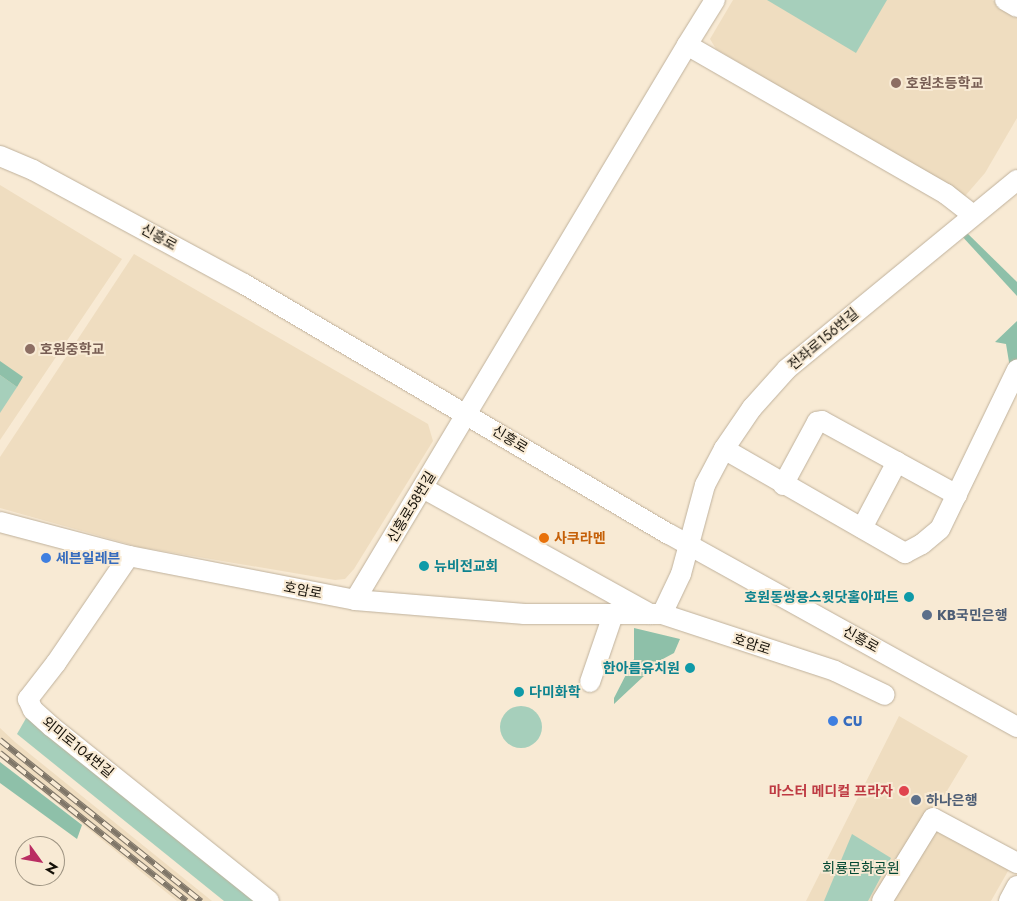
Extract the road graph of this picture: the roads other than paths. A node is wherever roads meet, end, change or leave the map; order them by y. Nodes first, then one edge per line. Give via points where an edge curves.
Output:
1 (714, 0) edge
2 (1005, 0) edge
3 (1017, 7) edge
4 (687, 45) junction
5 (0, 156) edge
6 (1017, 180) edge
7 (973, 215) junction
8 (1017, 370) edge
9 (468, 414) junction
10 (724, 449) junction
11 (897, 462) junction
12 (783, 485) junction
13 (423, 488) junction
14 (957, 495) junction
15 (0, 522) edge
16 (862, 528) junction
17 (690, 545) junction
18 (129, 556) junction
19 (354, 600) junction
20 (657, 614) junction
21 (613, 615) junction
22 (590, 682) dead end
23 (886, 696) dead end
24 (1017, 727) edge
25 (1017, 863) edge
26 (1017, 886) edge
27 (269, 901) edge
28 (882, 901) edge
29 (1009, 901) edge

1 - 4 street, 신흥로58번길
2 - 3 street
4 - 7 street via 938,189
4 - 9 street, 신흥로58번길
5 - 9 street, 신흥로 via 135,224
6 - 7 street, 전좌로156번길
7 - 10 street, 전좌로156번길 via 786,369 752,408
8 - 14 street
9 - 13 street, 신흥로58번길
9 - 17 street, 신흥로
10 - 12 street
10 - 17 street, 전좌로156번길 via 705,485
11 - 12 street via 822,421 817,422
11 - 14 street
11 - 16 street
12 - 16 street
13 - 19 street, 신흥로58번길
13 - 20 street
14 - 16 street via 940,529 905,553
15 - 18 street, 호암로
17 - 20 street, 전좌로156번길 via 681,574
17 - 24 street, 신흥로
18 - 19 street, 호암로
18 - 27 street, 외미로104번길 via 28,699 33,710 52,727
19 - 21 street, 호암로 via 524,614
20 - 21 street, 호암로
20 - 23 street, 호암로 via 835,671
21 - 22 street
25 - 28 street via 933,818
26 - 29 street

